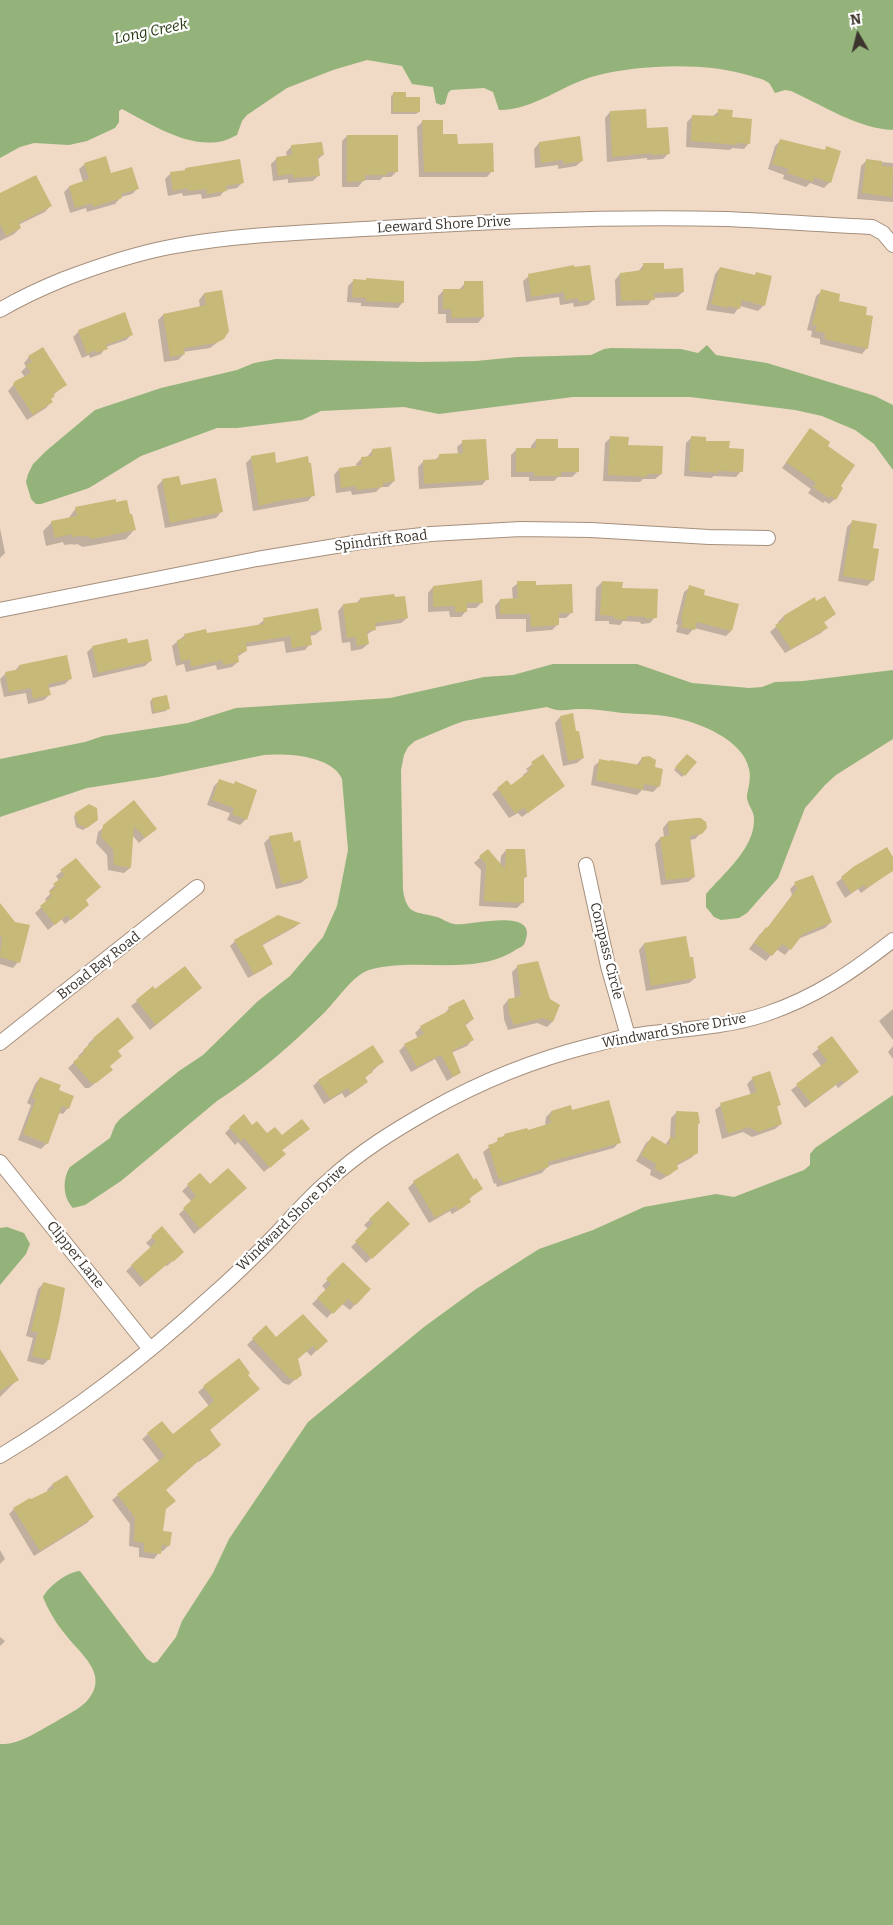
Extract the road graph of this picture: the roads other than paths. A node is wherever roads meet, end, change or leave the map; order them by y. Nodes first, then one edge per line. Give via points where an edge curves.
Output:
1 (893, 245) edge
2 (0, 310) edge
3 (768, 538) dead end
4 (0, 610) edge
5 (586, 865) dead end
6 (197, 887) dead end
7 (893, 940) edge
8 (628, 1036) junction
9 (1, 1040) edge
10 (0, 1162) edge
11 (150, 1348) junction
12 (0, 1456) edge

1 - 2 street, Leeward Shore Drive via 884,232 872,227 726,219 470,223 317,232 214,241 128,257 41,288
3 - 4 street, Spindrift Road via 521,529 431,534 257,559
5 - 8 street, Compass Circle via 608,966
6 - 9 street, Broad Bay Road
7 - 8 street, Windward Shore Drive via 829,987 765,1015 731,1024
8 - 11 street, Windward Shore Drive via 524,1065 435,1107 361,1152 326,1182 206,1301
10 - 11 street, Clipper Lane
11 - 12 street, Windward Shore Drive via 47,1426

